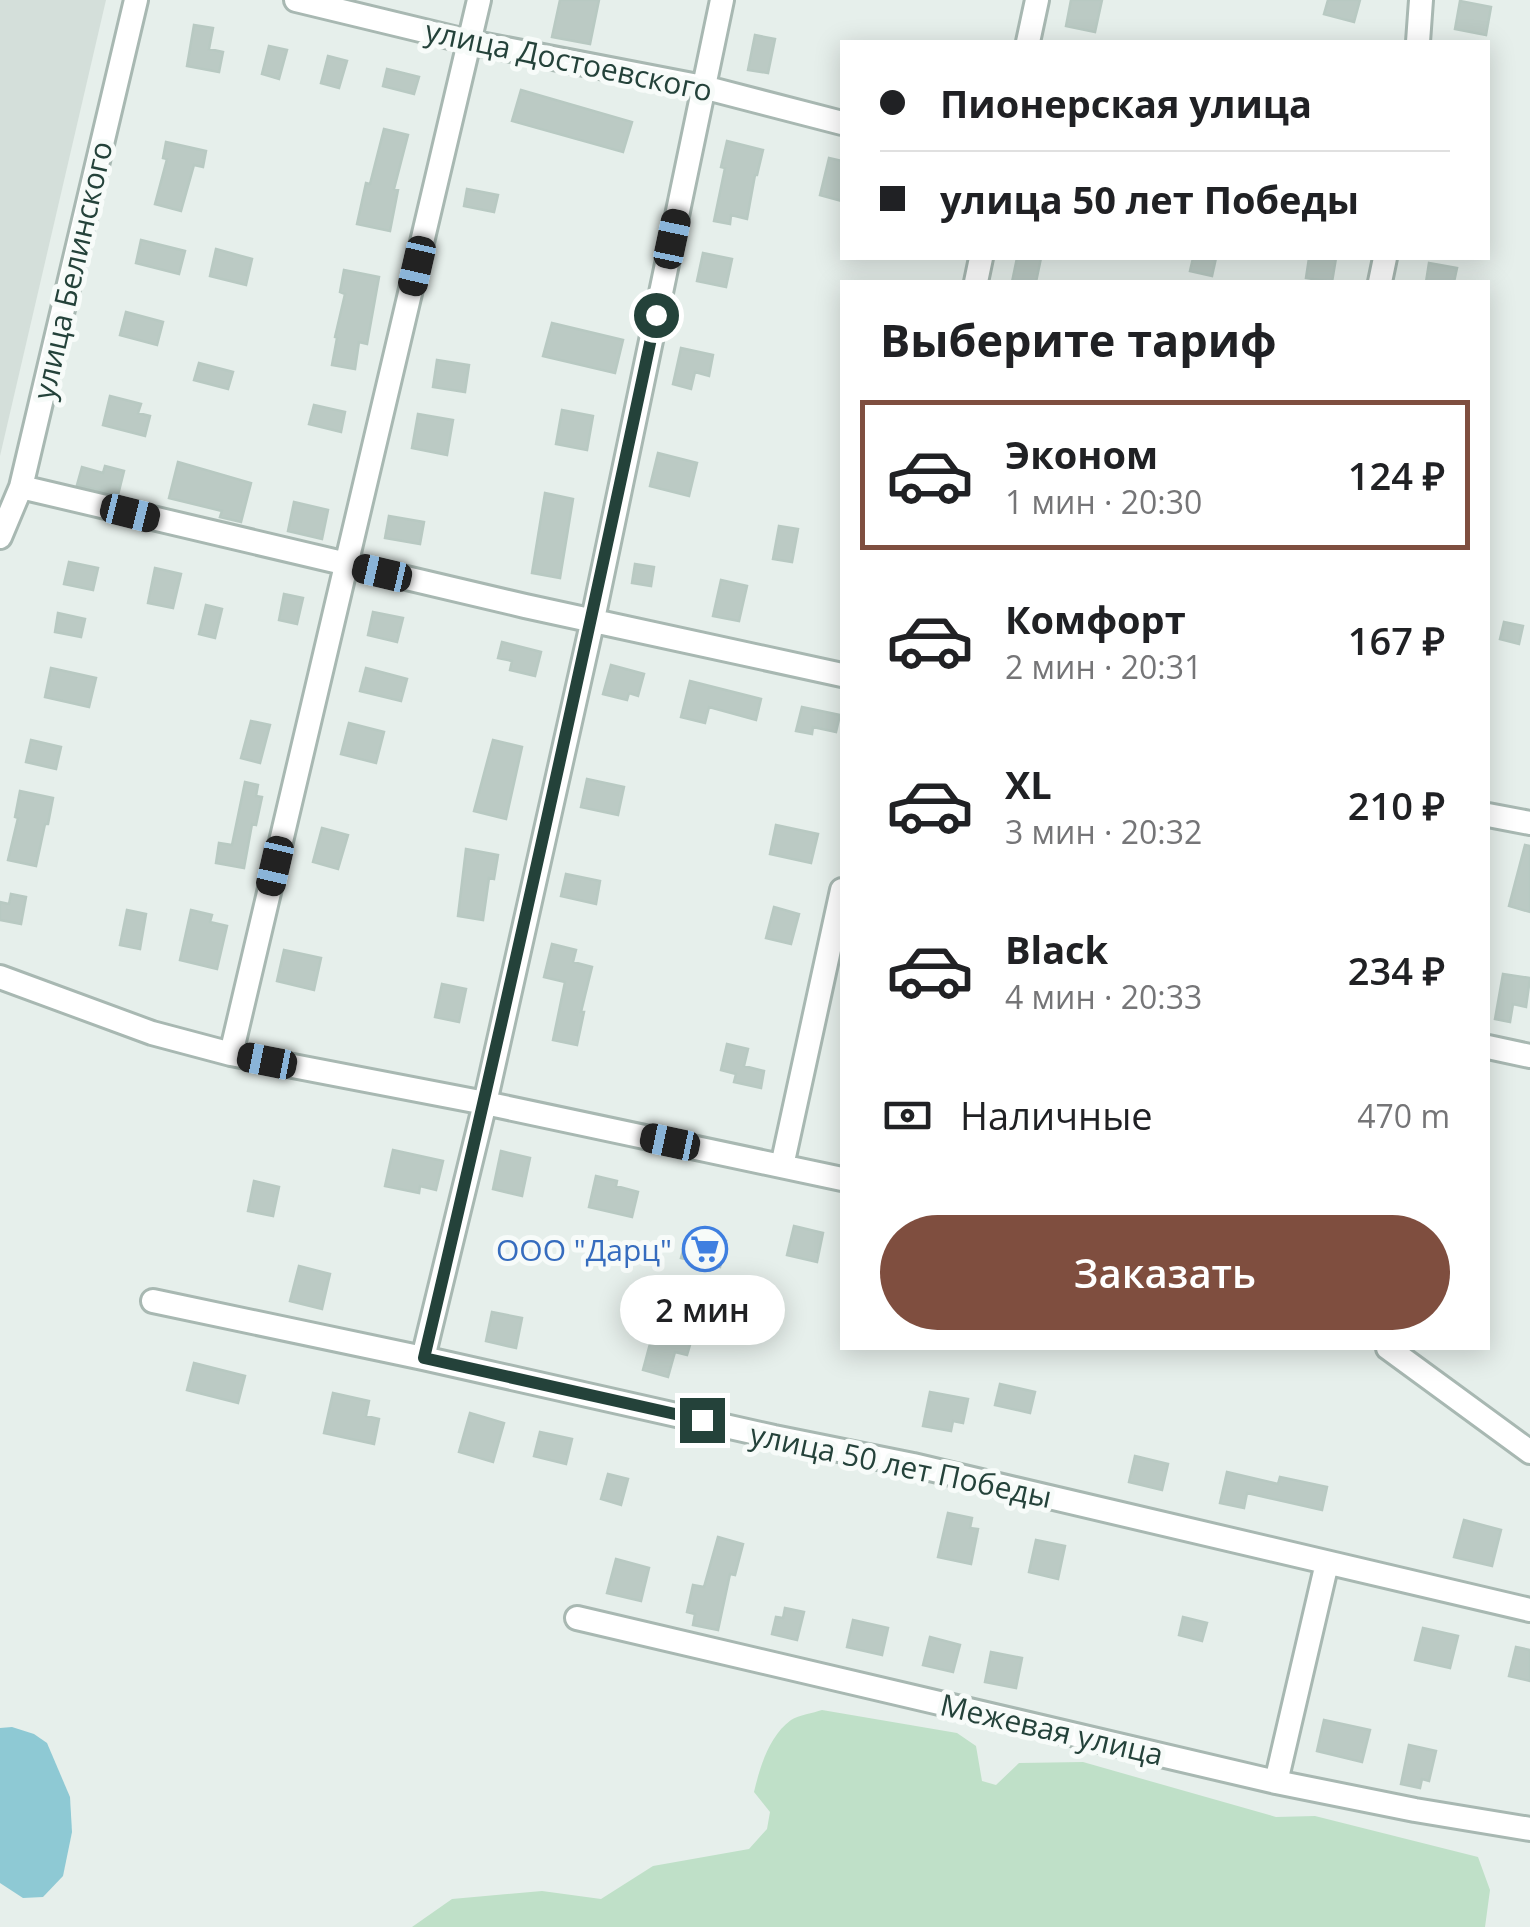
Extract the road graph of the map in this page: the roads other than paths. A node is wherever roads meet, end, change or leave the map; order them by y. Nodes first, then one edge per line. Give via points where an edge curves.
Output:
1 (136, 0) edge
2 (296, 0) edge
3 (478, 0) edge
4 (722, 0) edge
5 (1037, 0) edge
6 (1421, 0) edge
7 (1028, 40) edge
8 (1418, 40) edge
9 (470, 42) junction
10 (703, 87) junction
11 (840, 122) edge
12 (21, 488) junction
13 (0, 538) edge
14 (346, 565) junction
15 (592, 619) junction
16 (840, 675) edge
17 (1490, 814) edge
18 (1530, 823) edge
19 (840, 899) edge
20 (0, 977) edge
21 (1490, 1047) edge
22 (231, 1054) junction
23 (1530, 1056) edge
24 (485, 1102) junction
25 (782, 1166) junction
26 (840, 1179) edge
27 (153, 1301) dead end
28 (1391, 1350) edge
29 (424, 1358) junction
30 (1530, 1452) edge
31 (1326, 1563) junction
32 (1530, 1610) edge
33 (577, 1618) dead end
34 (1276, 1782) junction
35 (1530, 1829) edge

1 - 12 street, улица Белинского
2 - 9 street, улица Достоевского
3 - 9 street
4 - 10 street
5 - 7 street
6 - 8 street
9 - 10 street, улица Достоевского
9 - 14 street
10 - 11 street, улица Достоевского
10 - 15 street
12 - 13 street, улица Белинского
12 - 14 street
14 - 15 street
14 - 22 street
15 - 16 street
15 - 24 street
17 - 18 street
19 - 25 street
20 - 22 street via 152,1034
21 - 23 street
22 - 24 street
24 - 25 street
24 - 29 street
25 - 26 street
27 - 29 street, улица 50 лет Победы
28 - 30 street
29 - 31 street, улица 50 лет Победы
31 - 32 street, улица 50 лет Победы
31 - 34 street
33 - 34 street, Межевая улица
34 - 35 street, Межевая улица

